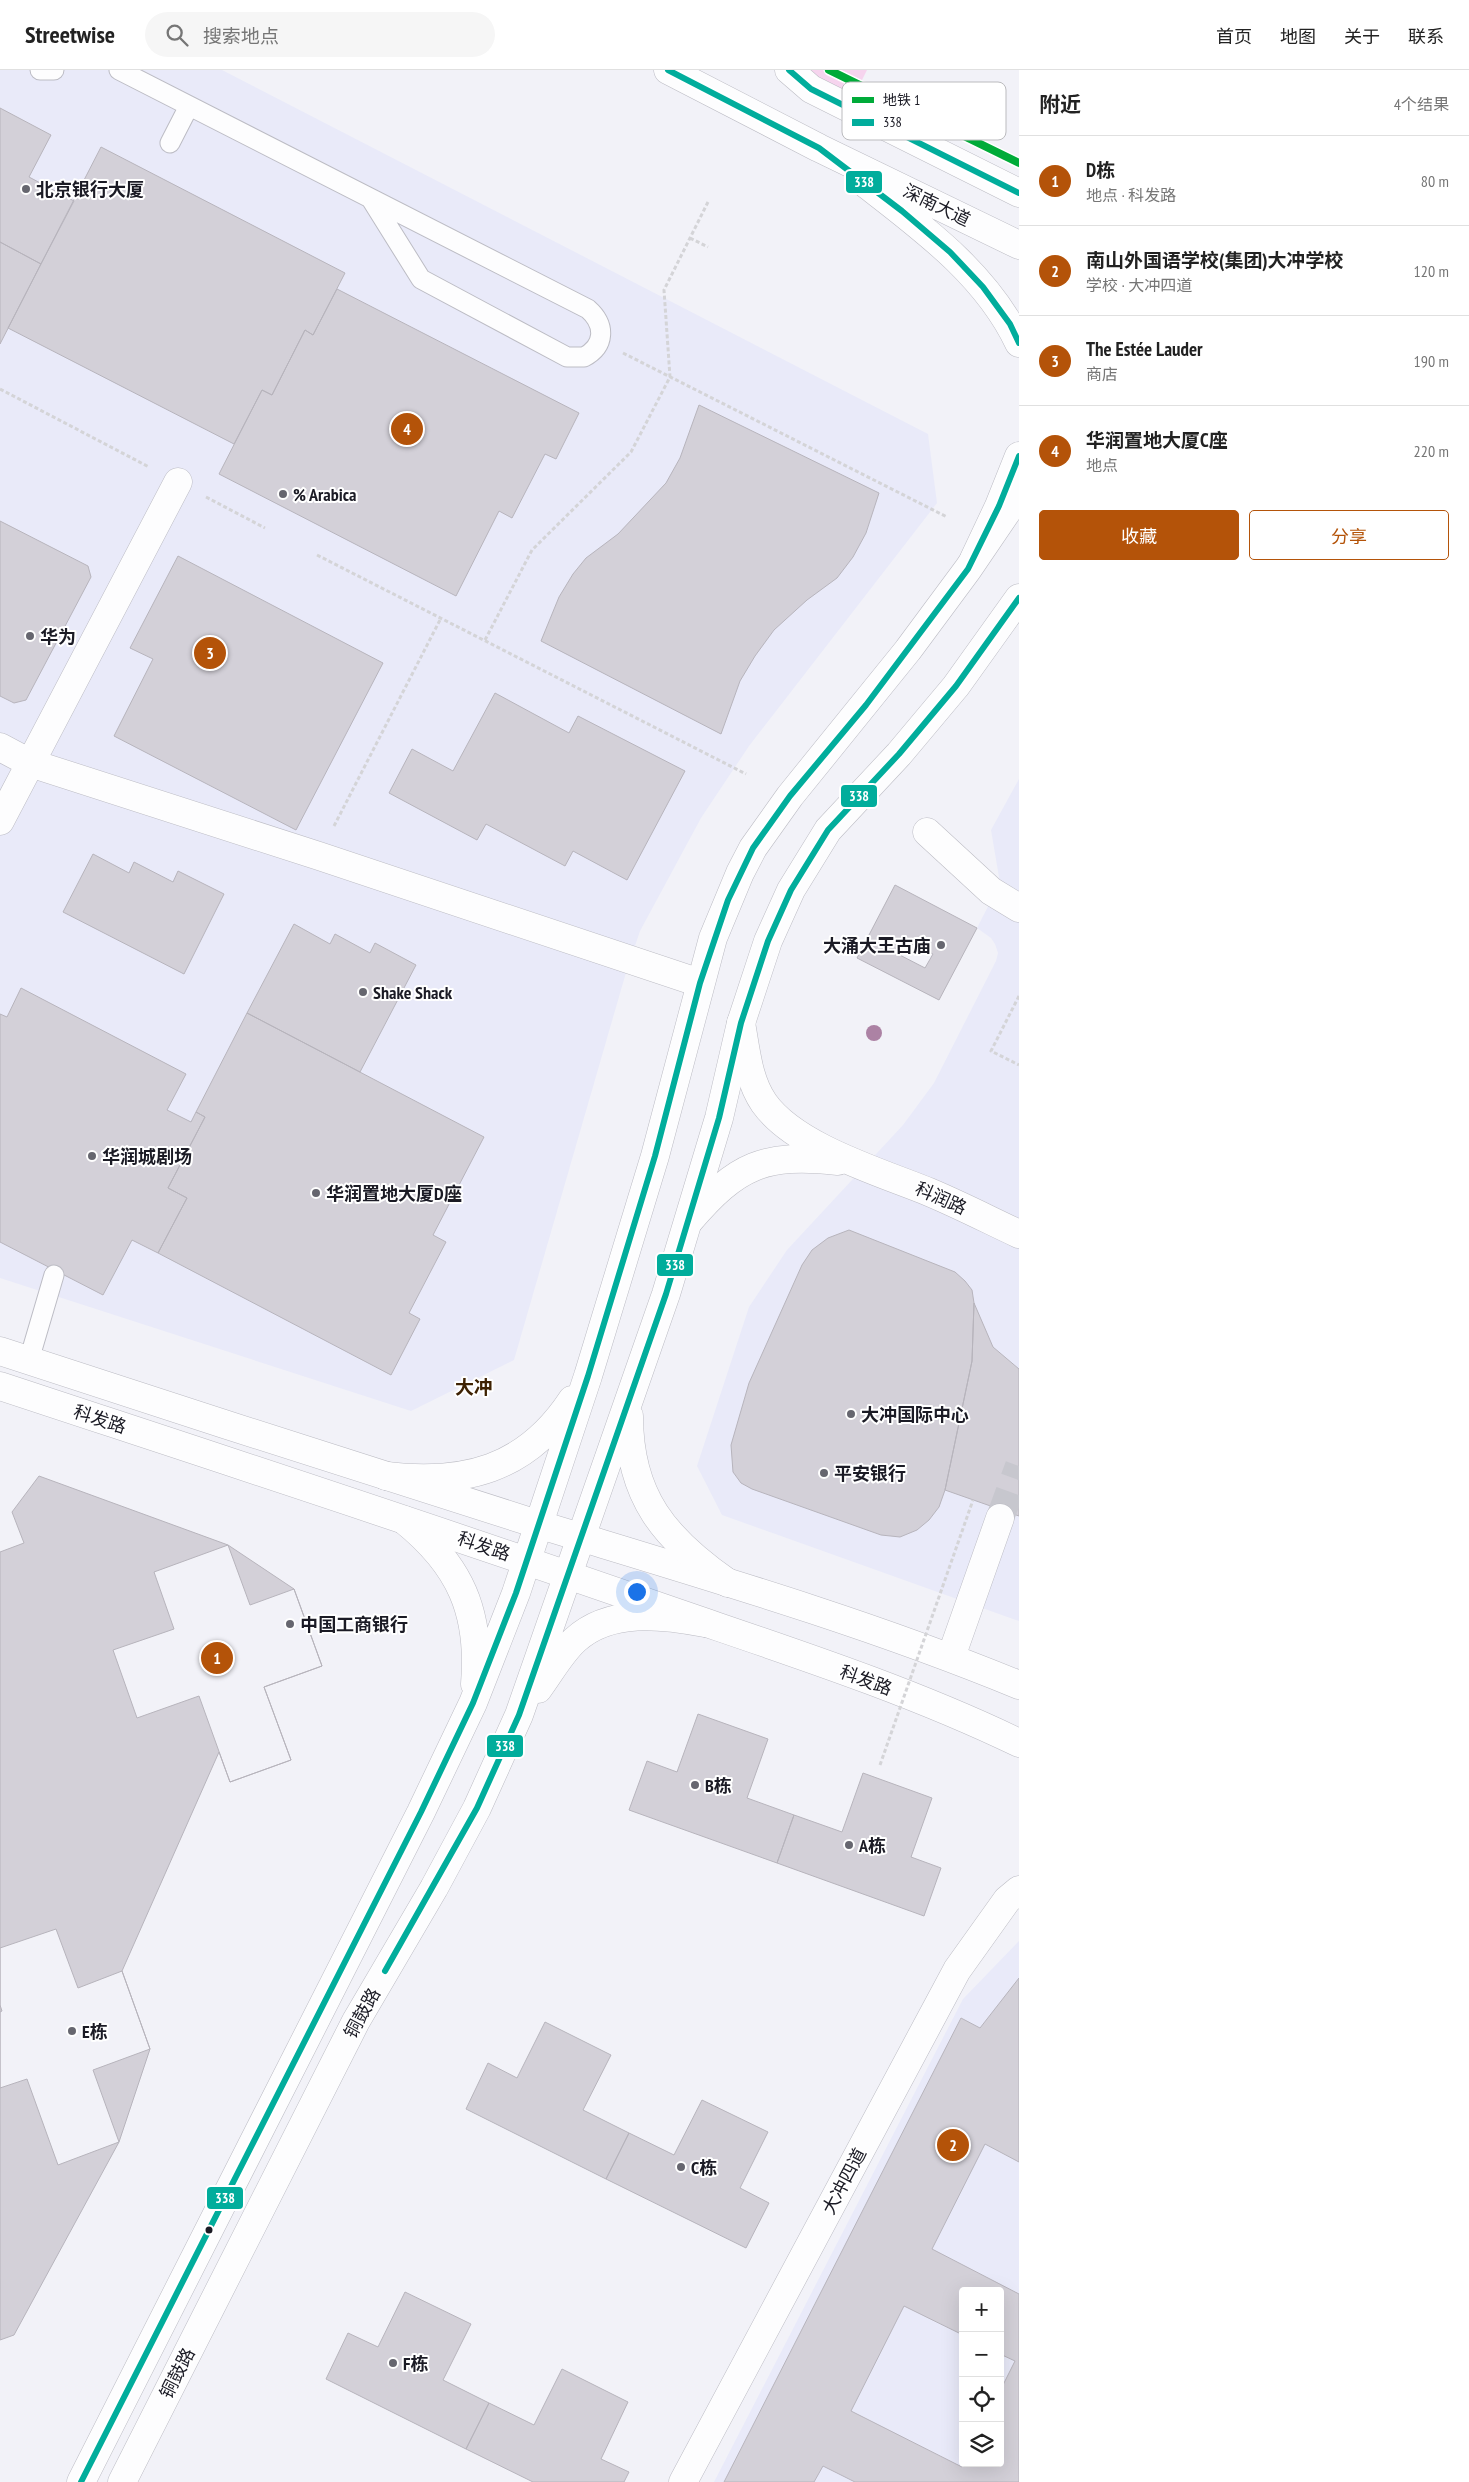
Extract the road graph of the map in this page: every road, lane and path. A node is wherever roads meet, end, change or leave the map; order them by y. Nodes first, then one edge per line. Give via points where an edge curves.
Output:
1 (40, 70) edge
2 (54, 70) edge
3 (668, 70) edge
4 (789, 70) edge
5 (123, 71) edge
6 (842, 104) edge
7 (189, 106) junction
8 (913, 140) edge
9 (170, 143) dead end
10 (819, 148) junction
11 (1019, 193) edge
12 (372, 199) junction
13 (708, 202) dead end
14 (690, 238) junction
15 (1019, 245) edge
16 (708, 247) dead end
17 (600, 341) junction
18 (1019, 343) edge
19 (670, 377) junction
20 (0, 389) edge
21 (1019, 456) edge
22 (178, 482) junction
23 (1019, 494) edge
24 (947, 517) dead end
25 (265, 528) dead end
26 (317, 555) dead end
27 (974, 559) junction
28 (1019, 598) edge
29 (441, 618) junction
30 (485, 640) junction
31 (0, 747) edge
32 (30, 762) junction
33 (746, 774) dead end
34 (0, 821) edge
35 (927, 832) dead end
36 (319, 856) junction
37 (1019, 908) edge
38 (700, 984) junction
39 (1019, 996) edge
40 (741, 1023) junction
41 (1019, 1066) edge
42 (862, 1164) junction
43 (690, 1221) junction
44 (1019, 1234) edge
45 (54, 1275) dead end
46 (0, 1351) edge
47 (29, 1360) junction
48 (588, 1376) junction
49 (0, 1386) edge
50 (630, 1400) junction
51 (386, 1476) junction
52 (973, 1500) dead end
53 (1000, 1518) tunnel mouth
54 (404, 1520) junction
55 (538, 1524) junction
56 (582, 1537) junction
57 (526, 1561) junction
58 (569, 1575) junction
59 (728, 1583) junction
60 (705, 1623) junction
61 (951, 1657) junction
62 (1019, 1685) edge
63 (473, 1703) junction
64 (519, 1715) junction
65 (1019, 1743) edge
66 (880, 1765) dead end
67 (1019, 1890) edge
68 (81, 2482) edge
69 (122, 2482) edge
70 (683, 2482) edge

1 - 2 lane
3 - 10 main road, 深南大道
4 - 6 main road via 811,89
5 - 7 lane
7 - 9 lane
7 - 12 lane
8 - 11 main road
10 - 15 main road, 深南大道
10 - 18 main road via 950,252 983,287 1010,324
12 - 17 lane via 588,310 600,322
12 - 17 lane via 413,270 427,283 567,356 584,357 595,350
13 - 14 path
14 - 16 path
14 - 19 path via 664,290
17 - 19 path
19 - 24 path
19 - 30 path via 631,452 532,550
20 - 22 path
21 - 27 main road
22 - 25 path
22 - 32 main road
23 - 27 main road, 铜鼓路
26 - 29 path
27 - 38 main road, 铜鼓路 via 866,705 790,796 753,848 728,900
28 - 40 main road, 铜鼓路 via 956,686 899,754 828,830 810,857 768,941
29 - 30 path
29 - 36 path
30 - 33 path
31 - 32 main road
32 - 34 main road
32 - 36 main road
35 - 37 main road via 991,891
36 - 38 main road
38 - 48 main road, 铜鼓路 via 655,1156
39 - 41 path via 991,1051
40 - 42 main road, 科润路 via 756,1089 764,1104 797,1133 822,1148
40 - 43 main road, 铜鼓路
42 - 43 main road via 789,1158 761,1164 734,1177 714,1192
42 - 44 main road, 科润路
43 - 50 main road, 铜鼓路
45 - 47 lane
46 - 47 main road, 科发路
47 - 51 main road, 科发路
48 - 51 main road via 547,1432 509,1460 486,1470 451,1478 422,1480
48 - 55 main road, 铜鼓路
49 - 54 main road, 科发路
50 - 56 main road, 铜鼓路
50 - 59 main road via 629,1436 633,1463 648,1502 670,1535
51 - 55 main road, 科发路
52 - 66 path, bridge
53 - 61 main road
54 - 57 main road, 科发路
54 - 63 main road via 440,1552 460,1583 474,1635
55 - 56 main road, 科发路
55 - 57 main road, 铜鼓路
56 - 58 main road, 铜鼓路
56 - 59 main road, 科发路
57 - 58 main road, 科发路
57 - 63 main road, 铜鼓路 via 504,1628
58 - 60 main road, 科发路
58 - 64 main road, 铜鼓路
59 - 61 main road, 科发路
60 - 64 main road via 660,1615 592,1627 575,1641
60 - 65 main road, 科发路 via 949,1711
61 - 62 main road, 科发路
63 - 68 main road, 铜鼓路 via 421,1812
64 - 69 main road, 铜鼓路 via 477,1808 356,2021
67 - 70 main road, 大冲四道 via 1007,1900 957,1970

